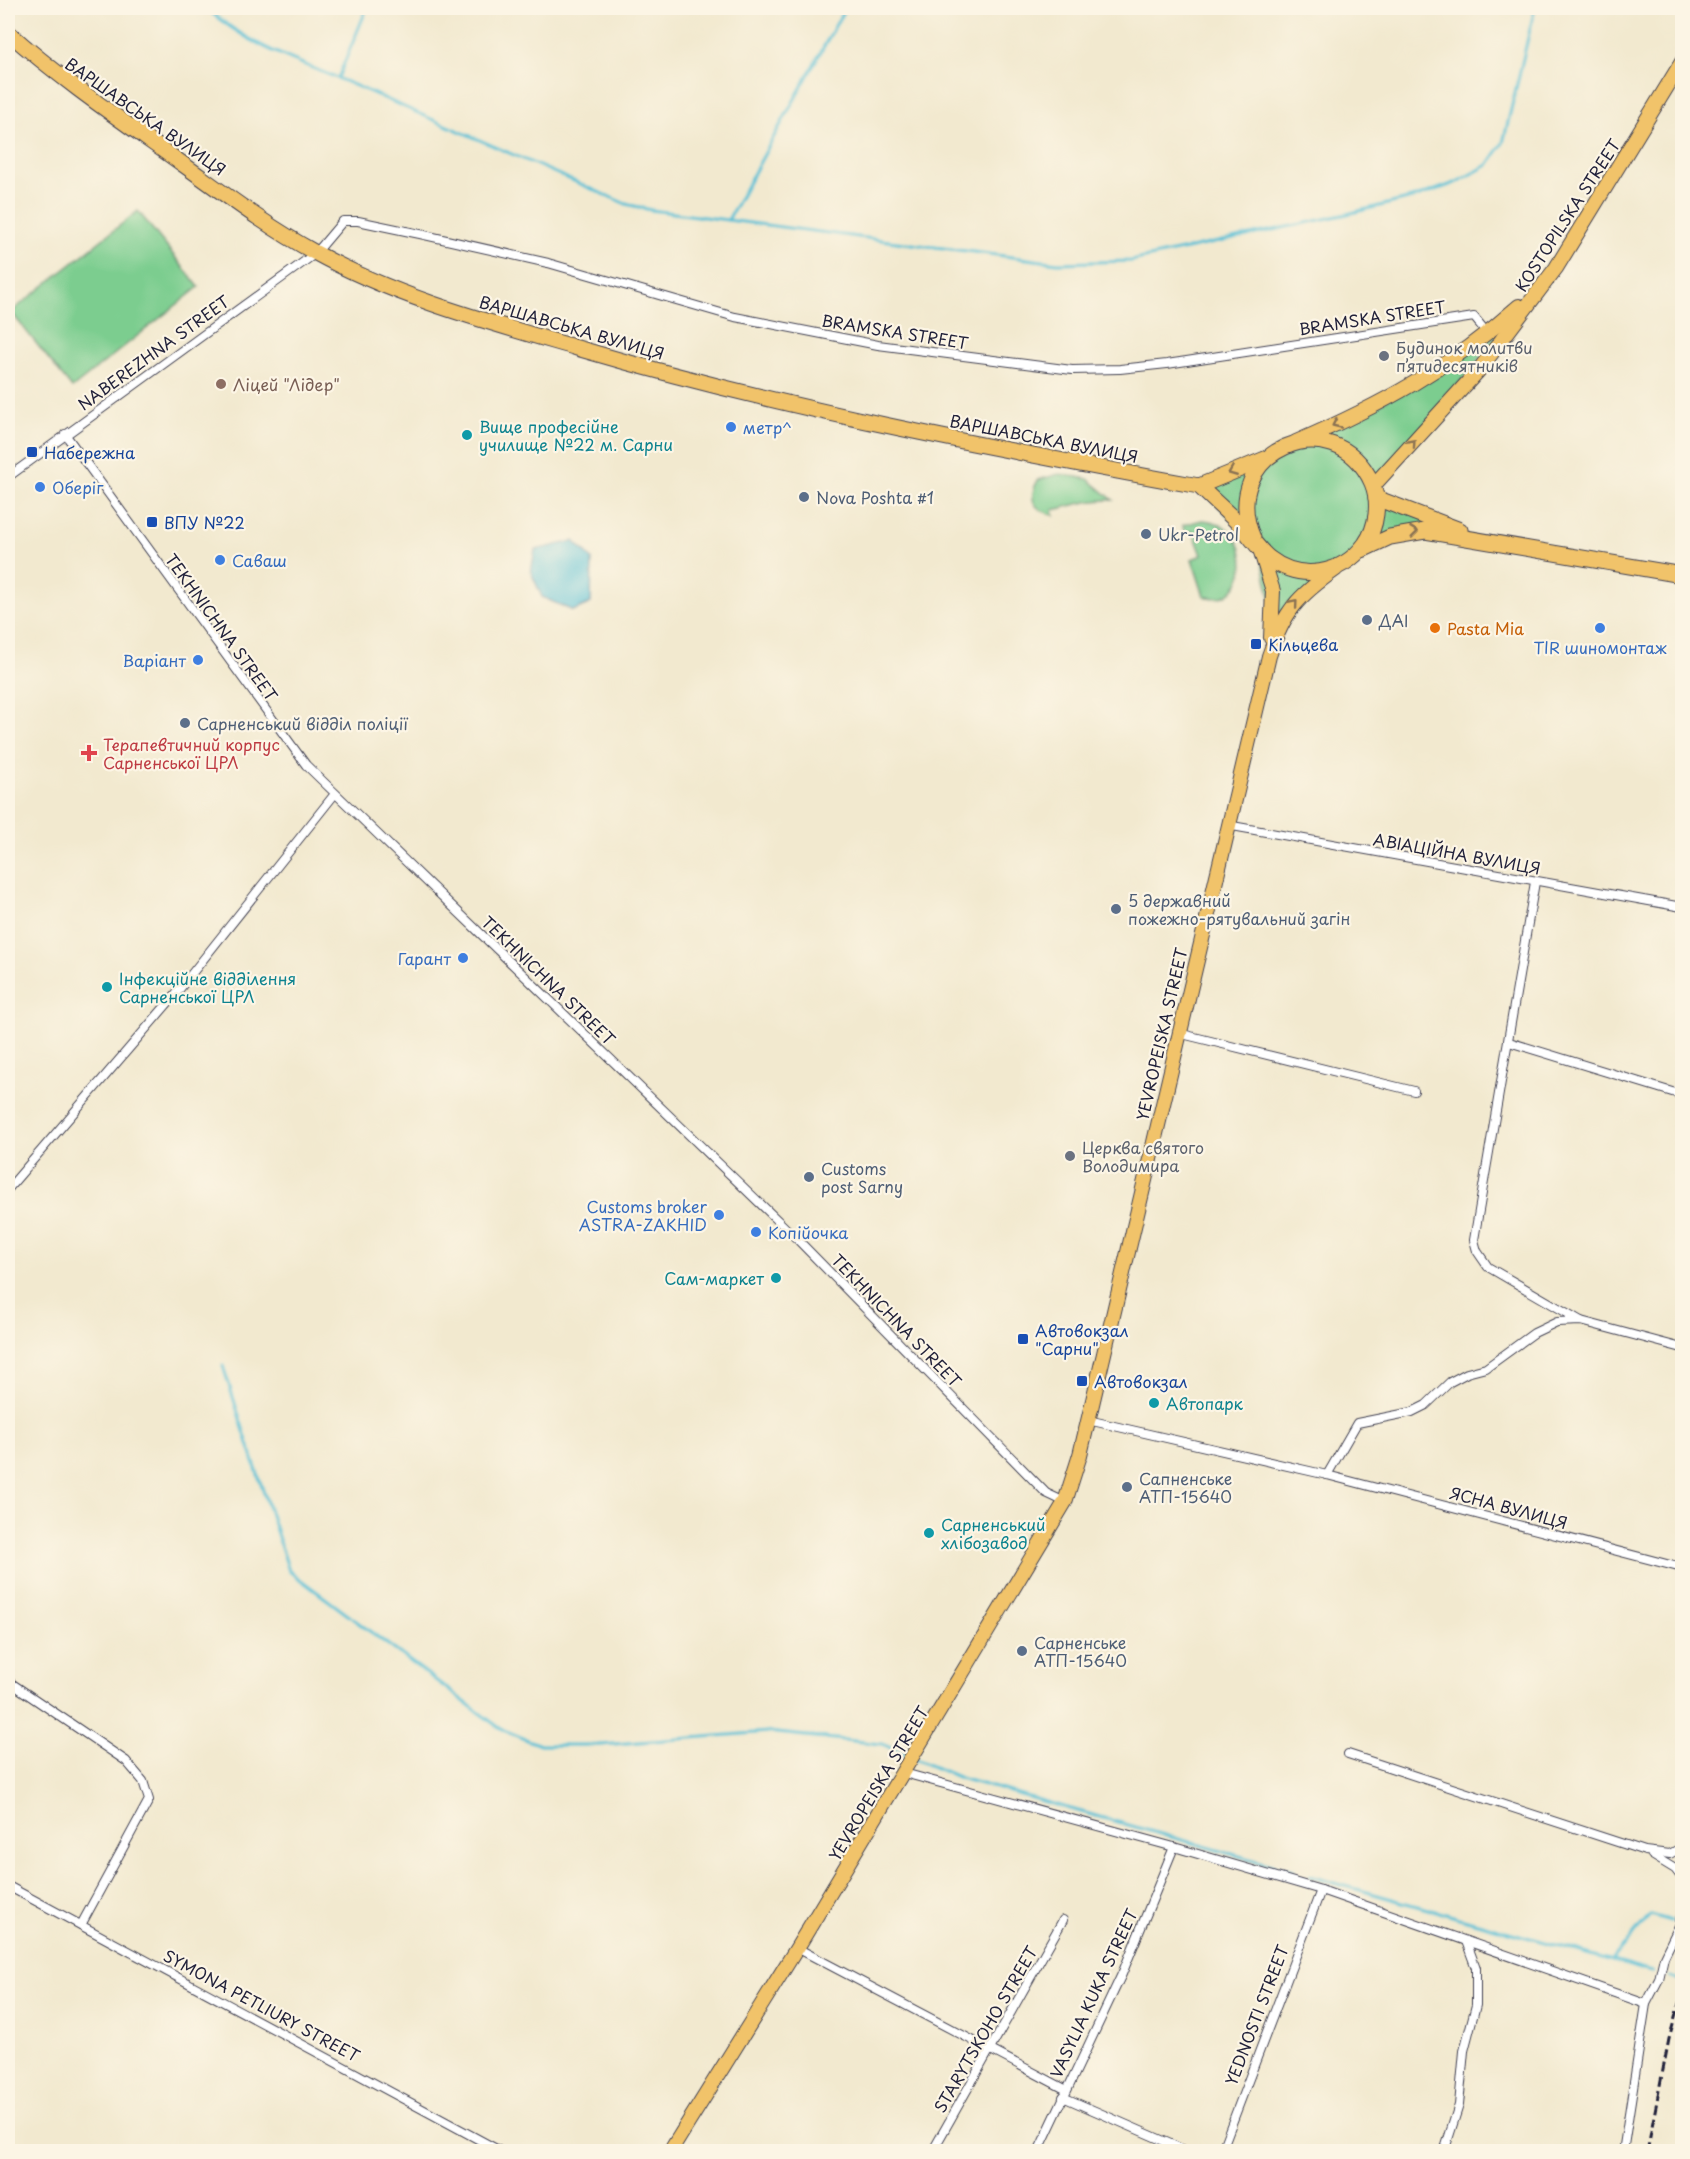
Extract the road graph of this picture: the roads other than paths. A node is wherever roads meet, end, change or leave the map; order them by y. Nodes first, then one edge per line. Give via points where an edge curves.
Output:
1 (8, 32) edge
2 (1683, 62) edge
3 (316, 253) junction
4 (1556, 268) junction
5 (1487, 333) junction
6 (65, 434) junction
7 (1287, 446) junction
8 (1265, 459) junction
9 (8, 477) edge
10 (1199, 486) junction
11 (1374, 492) junction
12 (1480, 539) junction
13 (1256, 544) junction
14 (1359, 552) junction
15 (1340, 566) junction
16 (1683, 575) edge
17 (1269, 656) junction
18 (334, 795) junction
19 (1227, 825) junction
20 (1535, 882) junction
21 (1683, 907) edge
22 (1178, 1032) junction
23 (1509, 1042) junction
24 (1414, 1091) dead end
25 (1683, 1095) edge
26 (8, 1190) edge
27 (1581, 1321) junction
28 (1683, 1348) edge
29 (1088, 1420) junction
30 (1327, 1474) junction
31 (1065, 1502) junction
32 (1683, 1568) edge
33 (8, 1681) edge
34 (1348, 1754) dead end
35 (909, 1764) junction
36 (1174, 1846) junction
37 (1683, 1847) edge
38 (1644, 1851) junction
39 (1683, 1878) edge
40 (8, 1886) edge
41 (1321, 1890) junction
42 (1683, 1905) edge
43 (1063, 1920) dead end
44 (81, 1925) junction
45 (1466, 1941) junction
46 (797, 1948) junction
47 (1646, 2004) junction
48 (992, 2049) junction
49 (1064, 2093) junction
50 (502, 2151) edge
51 (670, 2151) edge
52 (932, 2151) edge
53 (1038, 2151) edge
54 (1189, 2151) edge
55 (1221, 2151) edge
56 (1444, 2151) edge
57 (1623, 2151) edge

1 - 3 highway, ВАРШАВСЬКА ВУЛИЦЯ via 83,94
2 - 4 main road, KOSTOPILSKA STREET
3 - 5 street, BRAMSKA STREET via 343,221 358,221 548,263 801,332 1072,370 1167,364 1474,317
3 - 6 street, NABEREZHNA STREET
3 - 10 highway, ВАРШАВСЬКА ВУЛИЦЯ via 396,289 479,319 634,365 813,411
4 - 5 main road
11 -> 4 main road, KOSTOPILSKA STREET via 1479,370
5 -> 7 main road via 1440,370 1407,389
6 - 9 street, NABEREZHNA STREET
6 - 18 street, TEKHNICHNA STREET via 280,732
7 - 8 highway
7 - 11 highway via 1318,442 1347,452 1367,473
8 -> 10 highway
8 - 13 highway via 1247,490 1246,517
10 - 13 highway
11 - 12 highway
11 - 14 highway via 1376,514 1372,531
14 -> 12 highway via 1390,537 1416,532
12 - 16 highway
13 - 15 highway via 1269,558 1294,570 1321,572
13 - 17 main road, YEVROPEISKA STREET via 1273,591
14 - 15 highway
17 -> 15 main road, YEVROPEISKA STREET via 1288,610
17 - 19 main road, YEVROPEISKA STREET
18 - 26 street via 174,996
18 - 31 street, TEKHNICHNA STREET via 798,1240 1046,1493
19 - 20 street, АВІАЦІЙНА ВУЛИЦЯ
19 - 22 main road, YEVROPEISKA STREET
20 - 21 street, АВІАЦІЙНА ВУЛИЦЯ
20 - 23 street
22 - 24 street
22 - 29 main road, YEVROPEISKA STREET
23 - 25 street
23 - 27 street via 1474,1240 1488,1267
27 - 28 street
27 - 30 street via 1557,1322 1534,1333 1486,1368 1467,1372 1450,1382 1412,1412 1357,1423
29 - 30 street
29 - 31 main road, YEVROPEISKA STREET
30 - 32 street, ЯСНА ВУЛИЦЯ
31 - 35 main road, YEVROPEISKA STREET
33 - 44 street via 126,1761 143,1781 149,1800
34 - 38 street
35 - 36 street
35 - 46 main road, YEVROPEISKA STREET
36 - 41 street
36 - 49 street, VASYLIA KUKA STREET via 1122,1974
37 - 38 street via 1670,1854
38 - 39 street via 1664,1861
40 - 44 street, SYMONA PETLIURY STREET
41 - 45 street
41 - 55 street, YEDNOSTI STREET
42 - 47 street via 1680,1924
43 - 48 street, STARYTSKOHO STREET
44 - 50 street, SYMONA PETLIURY STREET
45 - 47 street
45 - 56 street via 1476,1968 1476,2005 1464,2051 1459,2105
46 - 48 street
46 - 51 main road, YEVROPEISKA STREET
47 - 57 street
48 - 49 street
48 - 52 street, STARYTSKOHO STREET
49 - 53 street, VASYLIA KUKA STREET
49 - 54 street

